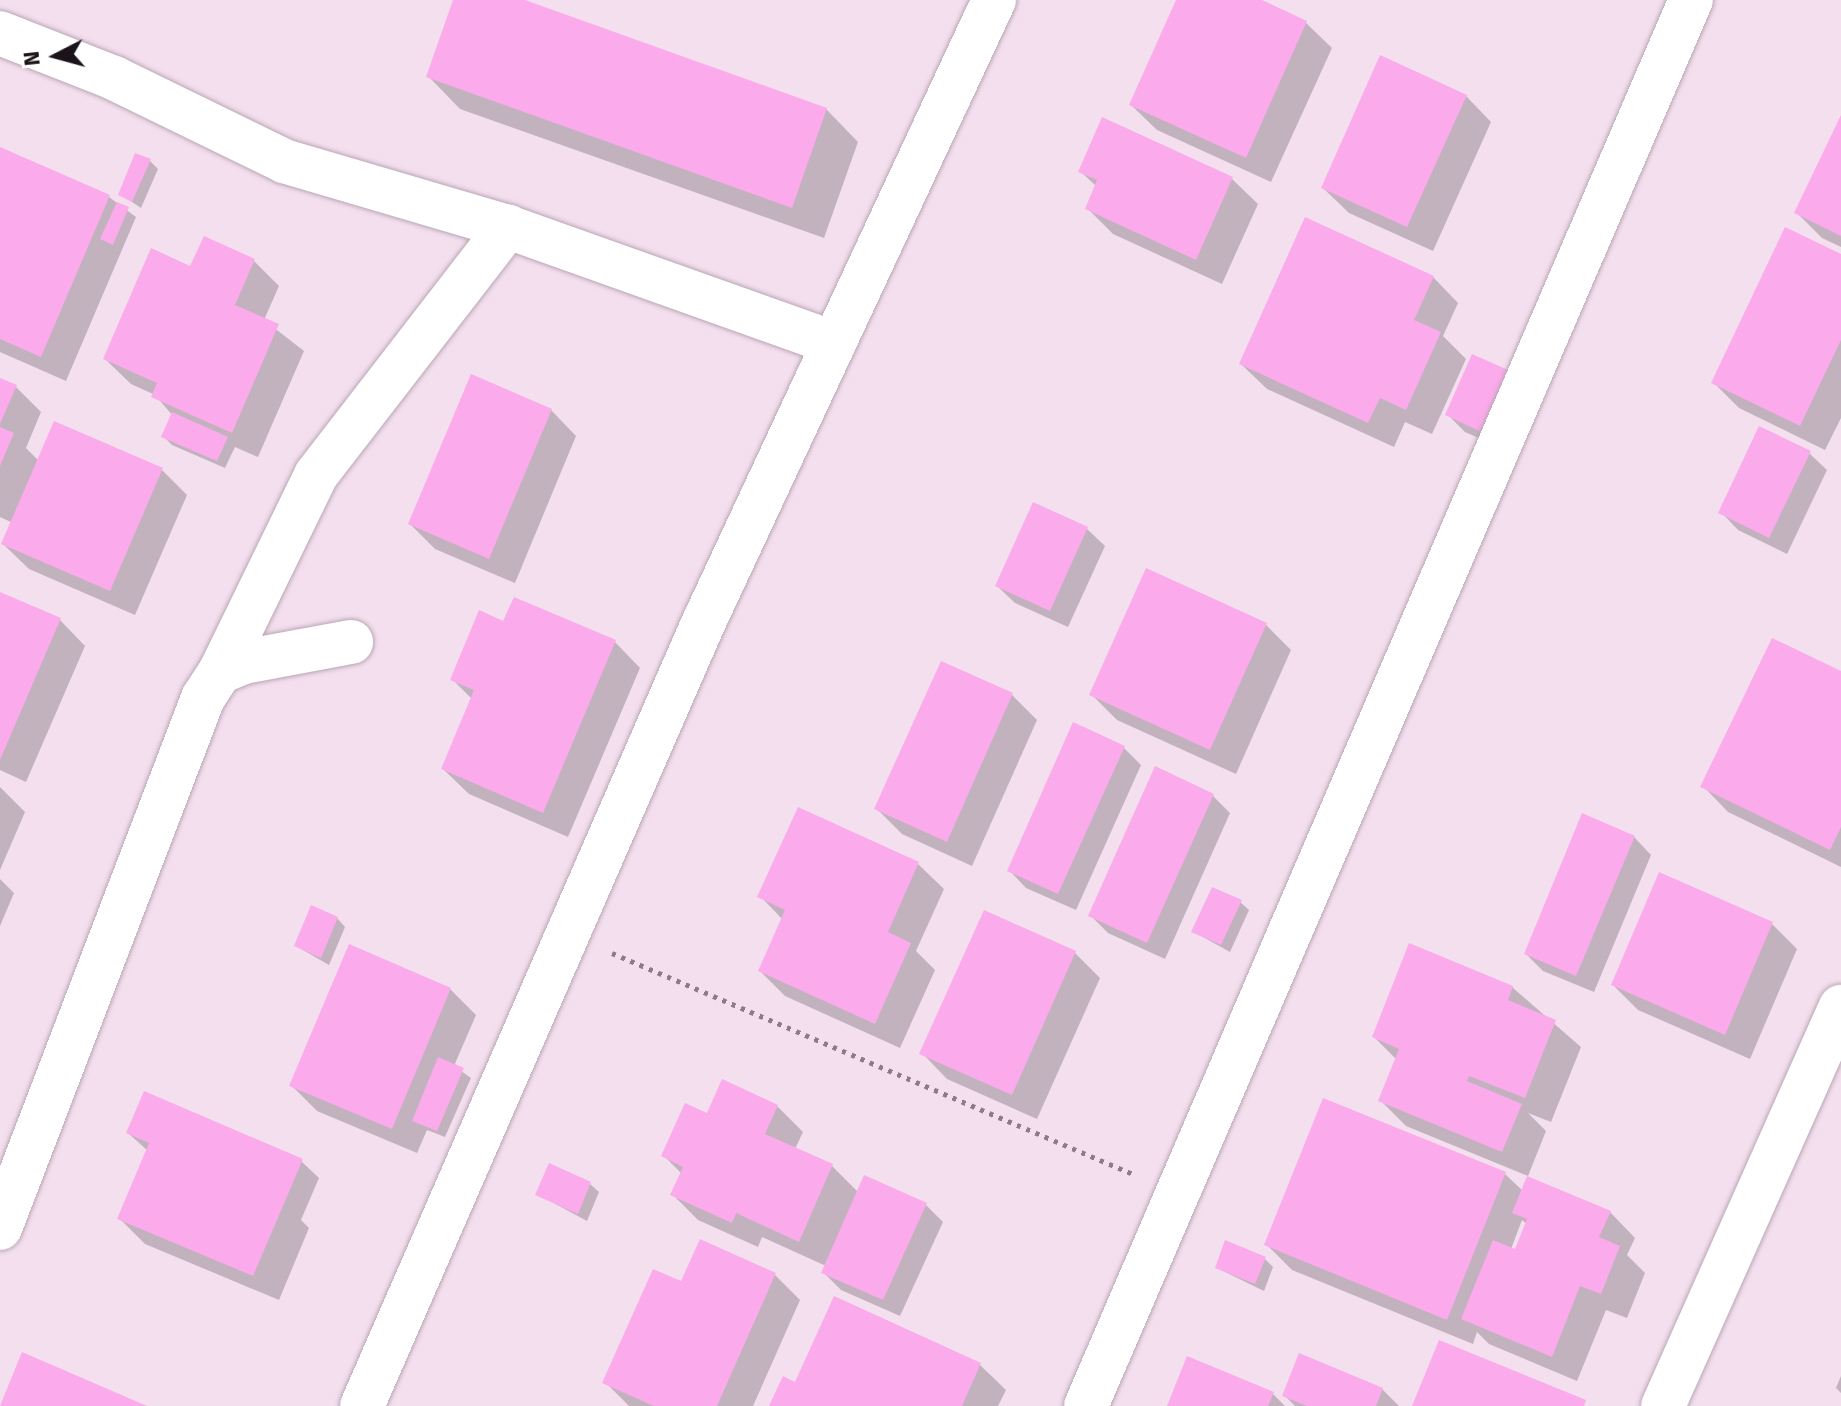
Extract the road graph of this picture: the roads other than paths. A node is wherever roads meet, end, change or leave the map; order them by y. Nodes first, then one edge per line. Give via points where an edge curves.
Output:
1 (994, 0) edge
2 (1691, 0) edge
3 (0, 33) edge
4 (508, 227) junction
5 (834, 343) junction
6 (351, 642) dead end
7 (220, 672) junction
8 (1841, 1007) edge
9 (0, 1228) edge
10 (362, 1406) edge
11 (1086, 1406) edge
12 (1663, 1406) edge

1 - 5 street
2 - 11 street
3 - 4 street via 114,78 284,161
4 - 5 street
4 - 7 street via 316,475
5 - 10 street via 702,626
6 - 7 street via 243,662
7 - 9 street via 203,698
8 - 12 street

